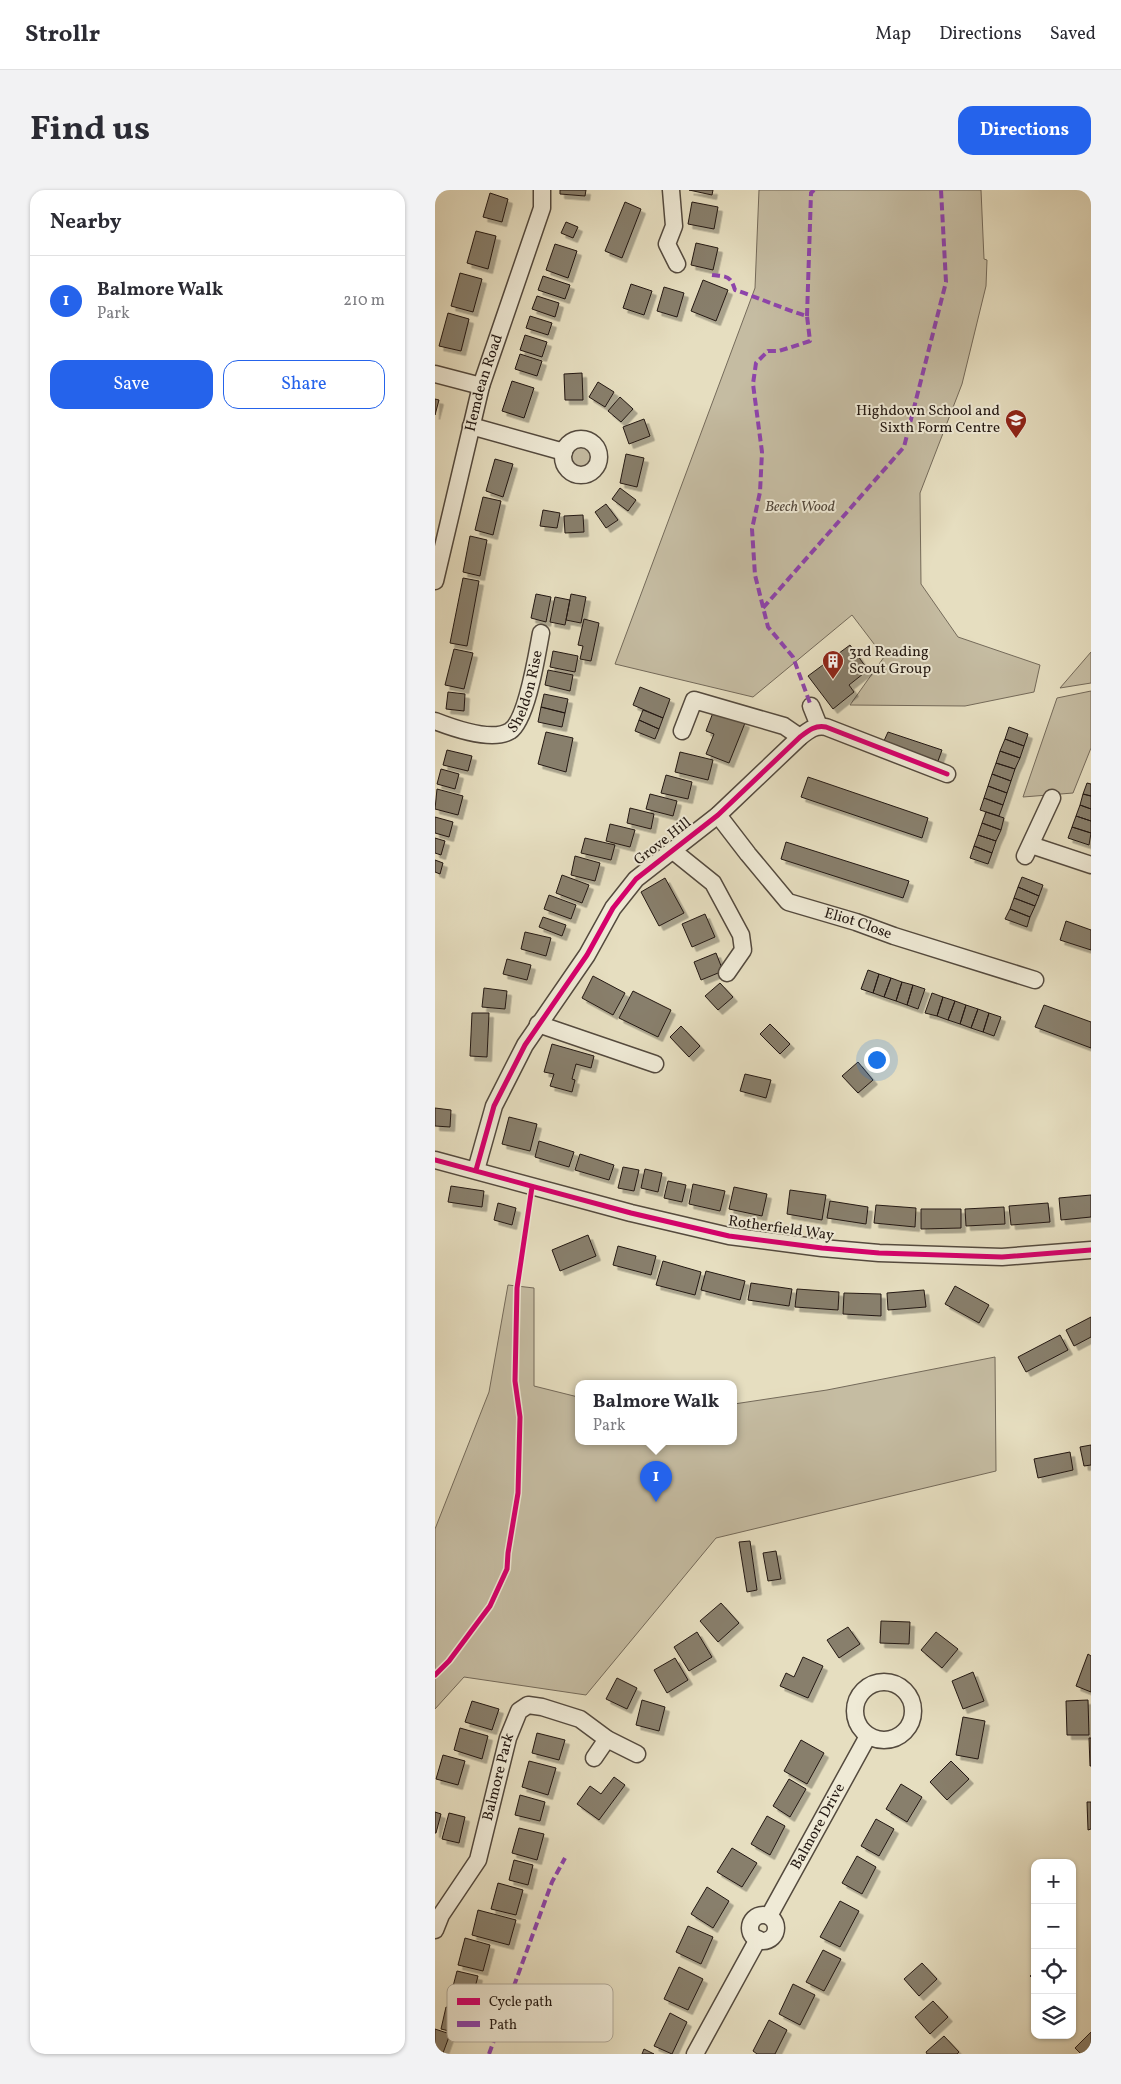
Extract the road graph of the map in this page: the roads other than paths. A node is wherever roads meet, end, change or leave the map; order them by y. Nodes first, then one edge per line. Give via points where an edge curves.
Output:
1 (542, 190) edge
2 (671, 190) edge
3 (677, 264) dead end
4 (435, 374) edge
5 (481, 386) junction
6 (471, 426) junction
7 (564, 452) dead end
8 (435, 577) edge
9 (541, 633) dead end
10 (811, 706) dead end
11 (435, 721) edge
12 (819, 726) junction
13 (682, 731) dead end
14 (800, 737) junction
15 (947, 774) dead end
16 (1052, 798) dead end
17 (718, 815) junction
18 (672, 850) junction
19 (1091, 865) edge
20 (727, 972) dead end
21 (1035, 980) dead end
22 (538, 1024) junction
23 (655, 1064) dead end
24 (435, 1160) edge
25 (476, 1170) junction
26 (1091, 1250) edge
27 (869, 1736) dead end
28 (607, 1738) junction
29 (637, 1754) dead end
30 (594, 1758) dead end
31 (435, 1930) edge
32 (695, 2054) edge

1 - 5 street, Hemdean Road via 542,208
2 - 3 street via 673,226 667,244
4 - 5 street
5 - 6 street, Hemdean Road
6 - 7 street
6 - 8 street, Hemdean Road
9 - 11 street, Sheldon Rise via 524,708 517,725 509,732 497,735 461,731
10 - 12 street
12 - 14 street, Grove Hill
12 - 15 street
13 - 14 street via 694,700 784,726
14 - 17 street, Grove Hill
16 - 19 street via 1028,850
17 - 18 street, Grove Hill
17 - 21 street, Eliot Close via 789,902
18 - 20 street, Grove Hill via 713,883 741,935 743,950
18 - 22 street, Grove Hill via 636,879 613,908 587,955
22 - 23 street
22 - 25 street, Grove Hill via 494,1106
24 - 25 street
25 - 26 street, Rotherfield Way via 729,1236 879,1253 1001,1257
27 - 32 street, Balmore Drive via 769,1916 775,1922 776,1931 771,1938 758,1939
28 - 29 street, Balmore Park
28 - 30 street
28 - 31 street, Balmore Park via 580,1719 542,1706 527,1705 519,1711 508,1738 478,1860 441,1915

